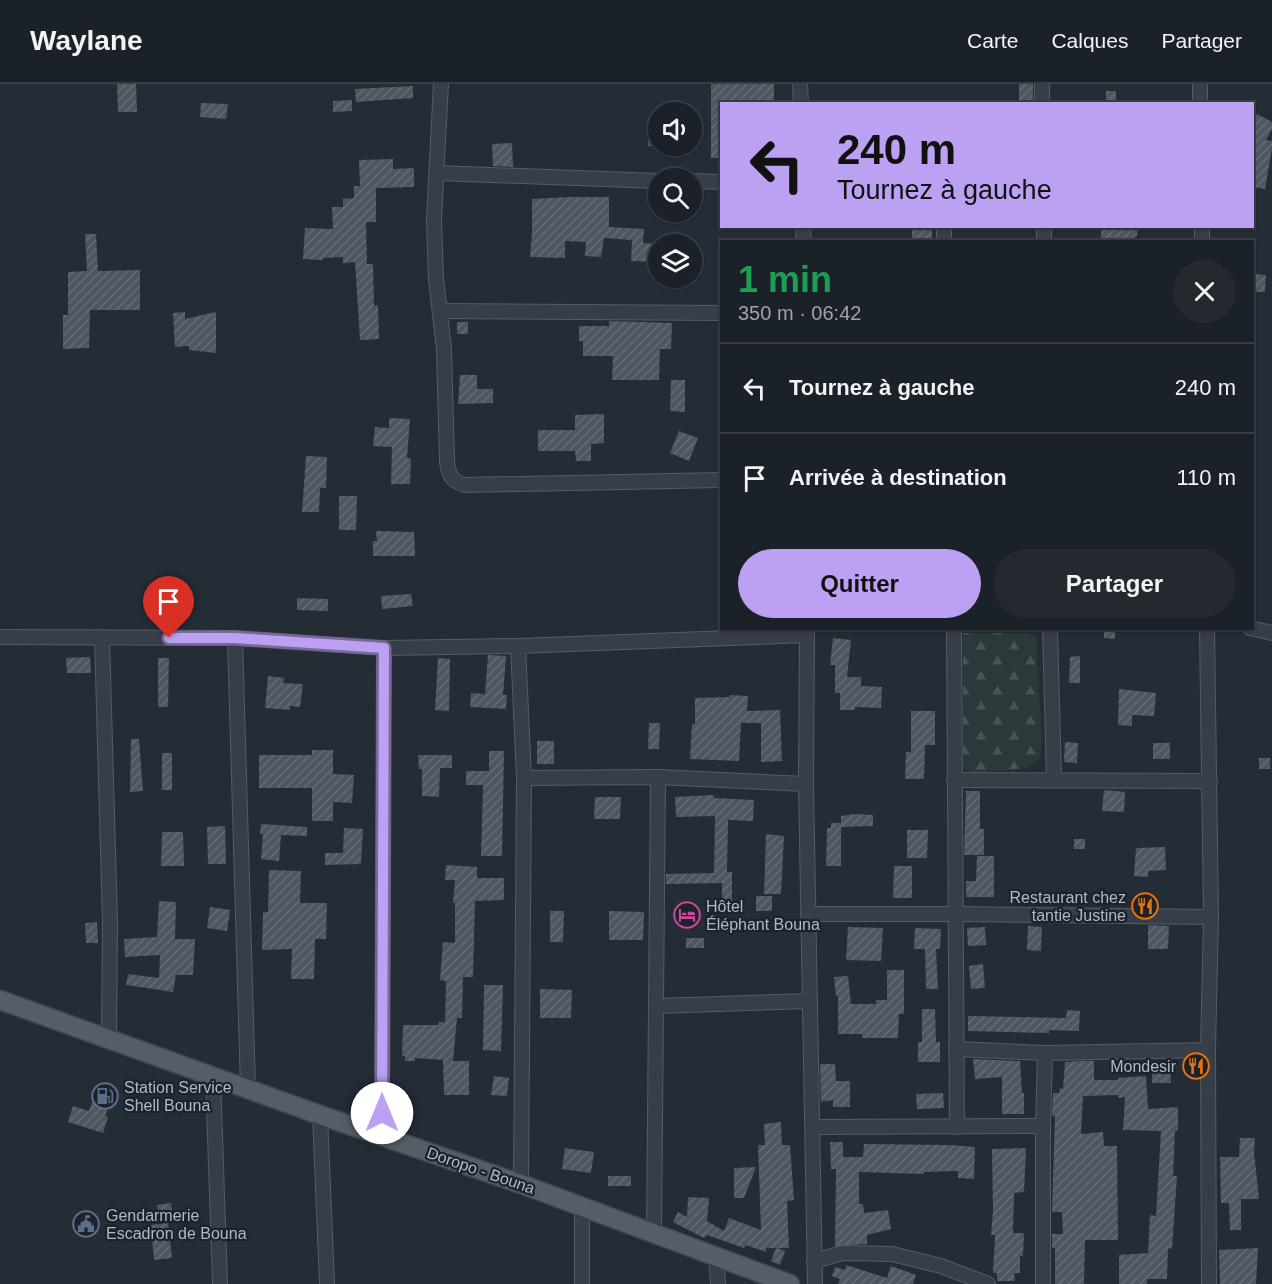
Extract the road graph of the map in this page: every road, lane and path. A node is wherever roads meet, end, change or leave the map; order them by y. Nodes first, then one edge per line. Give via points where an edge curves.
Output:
1 (441, 84) edge
2 (800, 84) edge
3 (1041, 84) edge
4 (1200, 84) edge
5 (801, 102) edge
6 (1042, 102) edge
7 (1200, 102) edge
8 (437, 173) junction
9 (648, 181) edge
10 (702, 182) edge
11 (720, 182) edge
12 (441, 310) junction
13 (720, 313) edge
14 (720, 480) edge
15 (1254, 629) edge
16 (954, 630) edge
17 (1050, 630) edge
18 (1207, 630) edge
19 (807, 632) edge
20 (1272, 633) edge
21 (0, 637) edge
22 (102, 637) junction
23 (235, 638) junction
24 (518, 646) junction
25 (384, 648) junction
26 (524, 777) junction
27 (658, 777) junction
28 (1054, 779) junction
29 (954, 780) junction
30 (1210, 781) junction
31 (806, 784) junction
32 (808, 914) junction
33 (955, 914) junction
34 (1211, 917) junction
35 (0, 1000) edge
36 (810, 1001) junction
37 (657, 1006) junction
38 (109, 1040) junction
39 (956, 1049) junction
40 (1208, 1050) junction
41 (1045, 1053) junction
42 (213, 1076) junction
43 (248, 1089) junction
44 (320, 1115) junction
45 (1042, 1126) junction
46 (813, 1127) junction
47 (957, 1127) junction
48 (382, 1137) junction
49 (521, 1184) junction
50 (582, 1207) junction
51 (654, 1234) junction
52 (716, 1257) junction
53 (814, 1261) junction
54 (220, 1284) edge
55 (327, 1284) edge
56 (582, 1284) edge
57 (718, 1284) edge
58 (790, 1284) edge
59 (815, 1284) edge
60 (988, 1284) edge
61 (1043, 1284) edge
62 (1209, 1284) edge

1 - 8 street
2 - 5 street
3 - 6 street
4 - 7 street
8 - 9 street
8 - 12 street via 434,249
10 - 11 street
12 - 13 street
12 - 14 street via 448,473 457,483
15 - 20 street
16 - 29 street
17 - 28 street
18 - 30 street
19 - 24 street
19 - 31 street
21 - 22 street
22 - 23 street
22 - 38 street via 110,922
23 - 25 street
23 - 43 street
24 - 25 street
24 - 26 street
25 - 48 street
26 - 27 street
26 - 49 street
27 - 31 street
27 - 37 street
28 - 29 street
28 - 30 street
29 - 33 street
30 - 34 street
31 - 32 street
32 - 33 street
32 - 36 street
33 - 34 street
33 - 39 street
34 - 40 street
35 - 38 main road, Doropo - Bouna
36 - 37 street
36 - 46 street
37 - 51 street
38 - 42 main road, Doropo - Bouna
39 - 41 street
39 - 47 street
40 - 41 street
40 - 62 street
41 - 45 street
42 - 43 main road, Doropo - Bouna
42 - 54 street
43 - 44 main road, Doropo - Bouna
44 - 48 main road, Doropo - Bouna
44 - 55 street
45 - 47 street
45 - 61 street
46 - 47 street
46 - 53 street
48 - 49 main road, Doropo - Bouna
49 - 50 main road, Doropo - Bouna
50 - 51 main road, Doropo - Bouna
50 - 56 street
51 - 52 main road, Doropo - Bouna
52 - 57 street
52 - 58 main road, Doropo - Bouna
53 - 59 street
53 - 60 street via 843,1253 892,1254 941,1266

